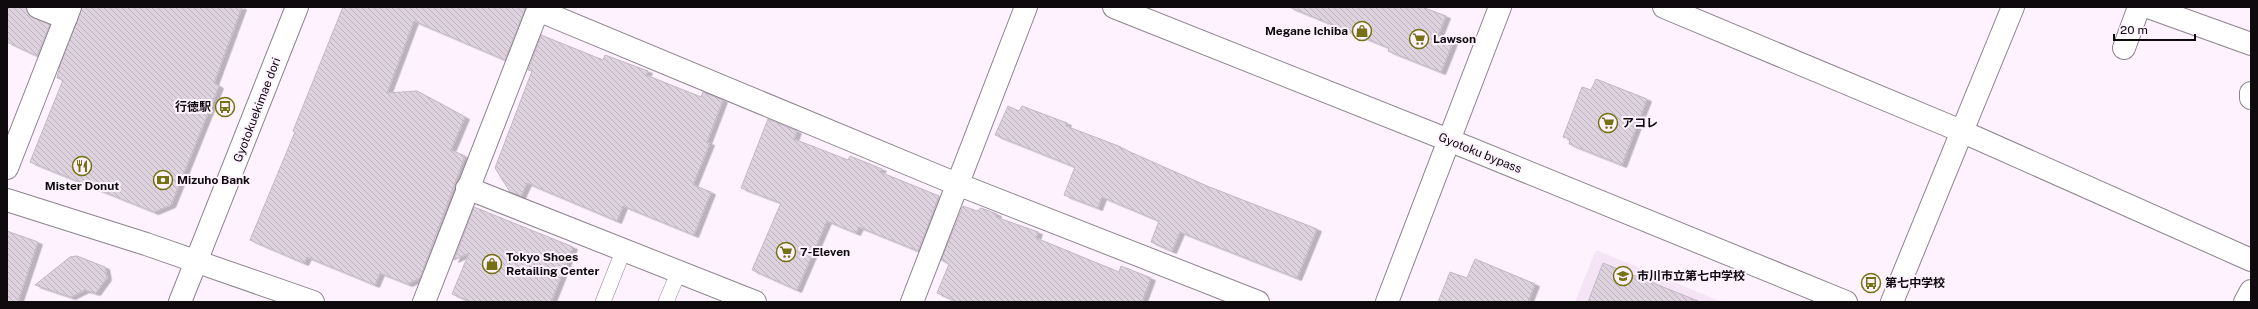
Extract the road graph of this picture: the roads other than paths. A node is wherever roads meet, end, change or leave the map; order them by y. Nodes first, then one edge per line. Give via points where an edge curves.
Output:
1 (38, 7) edge
2 (297, 7) edge
3 (1026, 7) edge
4 (1114, 7) edge
5 (1500, 7) edge
6 (1664, 7) edge
7 (2013, 7) edge
8 (2139, 7) edge
9 (2148, 7) edge
10 (539, 8) edge
11 (68, 12) edge
12 (2251, 44) edge
13 (2124, 48) dead end
14 (2251, 93) edge
15 (2251, 98) edge
16 (1961, 131) junction
17 (1448, 140) junction
18 (7, 168) edge
19 (959, 184) junction
20 (467, 188) junction
21 (7, 200) edge
22 (624, 249) junction
23 (2251, 260) edge
24 (197, 262) junction
25 (679, 271) junction
26 (2251, 291) edge
27 (180, 302) edge
28 (313, 302) edge
29 (424, 302) edge
30 (604, 302) edge
31 (666, 302) edge
32 (756, 302) edge
33 (912, 302) edge
34 (1258, 302) edge
35 (1387, 302) edge
36 (1846, 302) edge
37 (1892, 302) edge
38 (2245, 302) edge

1 - 11 street
2 - 24 street, Gyotokuekimae dori
3 - 19 street
4 - 17 street, Gyotoku bypass
5 - 17 street
6 - 16 street
7 - 16 street
8 - 13 street
9 - 12 street
10 - 19 street
10 - 20 street
11 - 18 street
14 - 15 street
16 - 23 street
16 - 37 street
17 - 35 street
17 - 36 street, Gyotoku bypass
19 - 33 street
19 - 34 street
20 - 22 street
20 - 29 street
21 - 24 street
22 - 25 street
22 - 30 lane
24 - 27 street, Gyotokuekimae dori
24 - 28 street
25 - 31 lane
25 - 32 street
26 - 38 street

